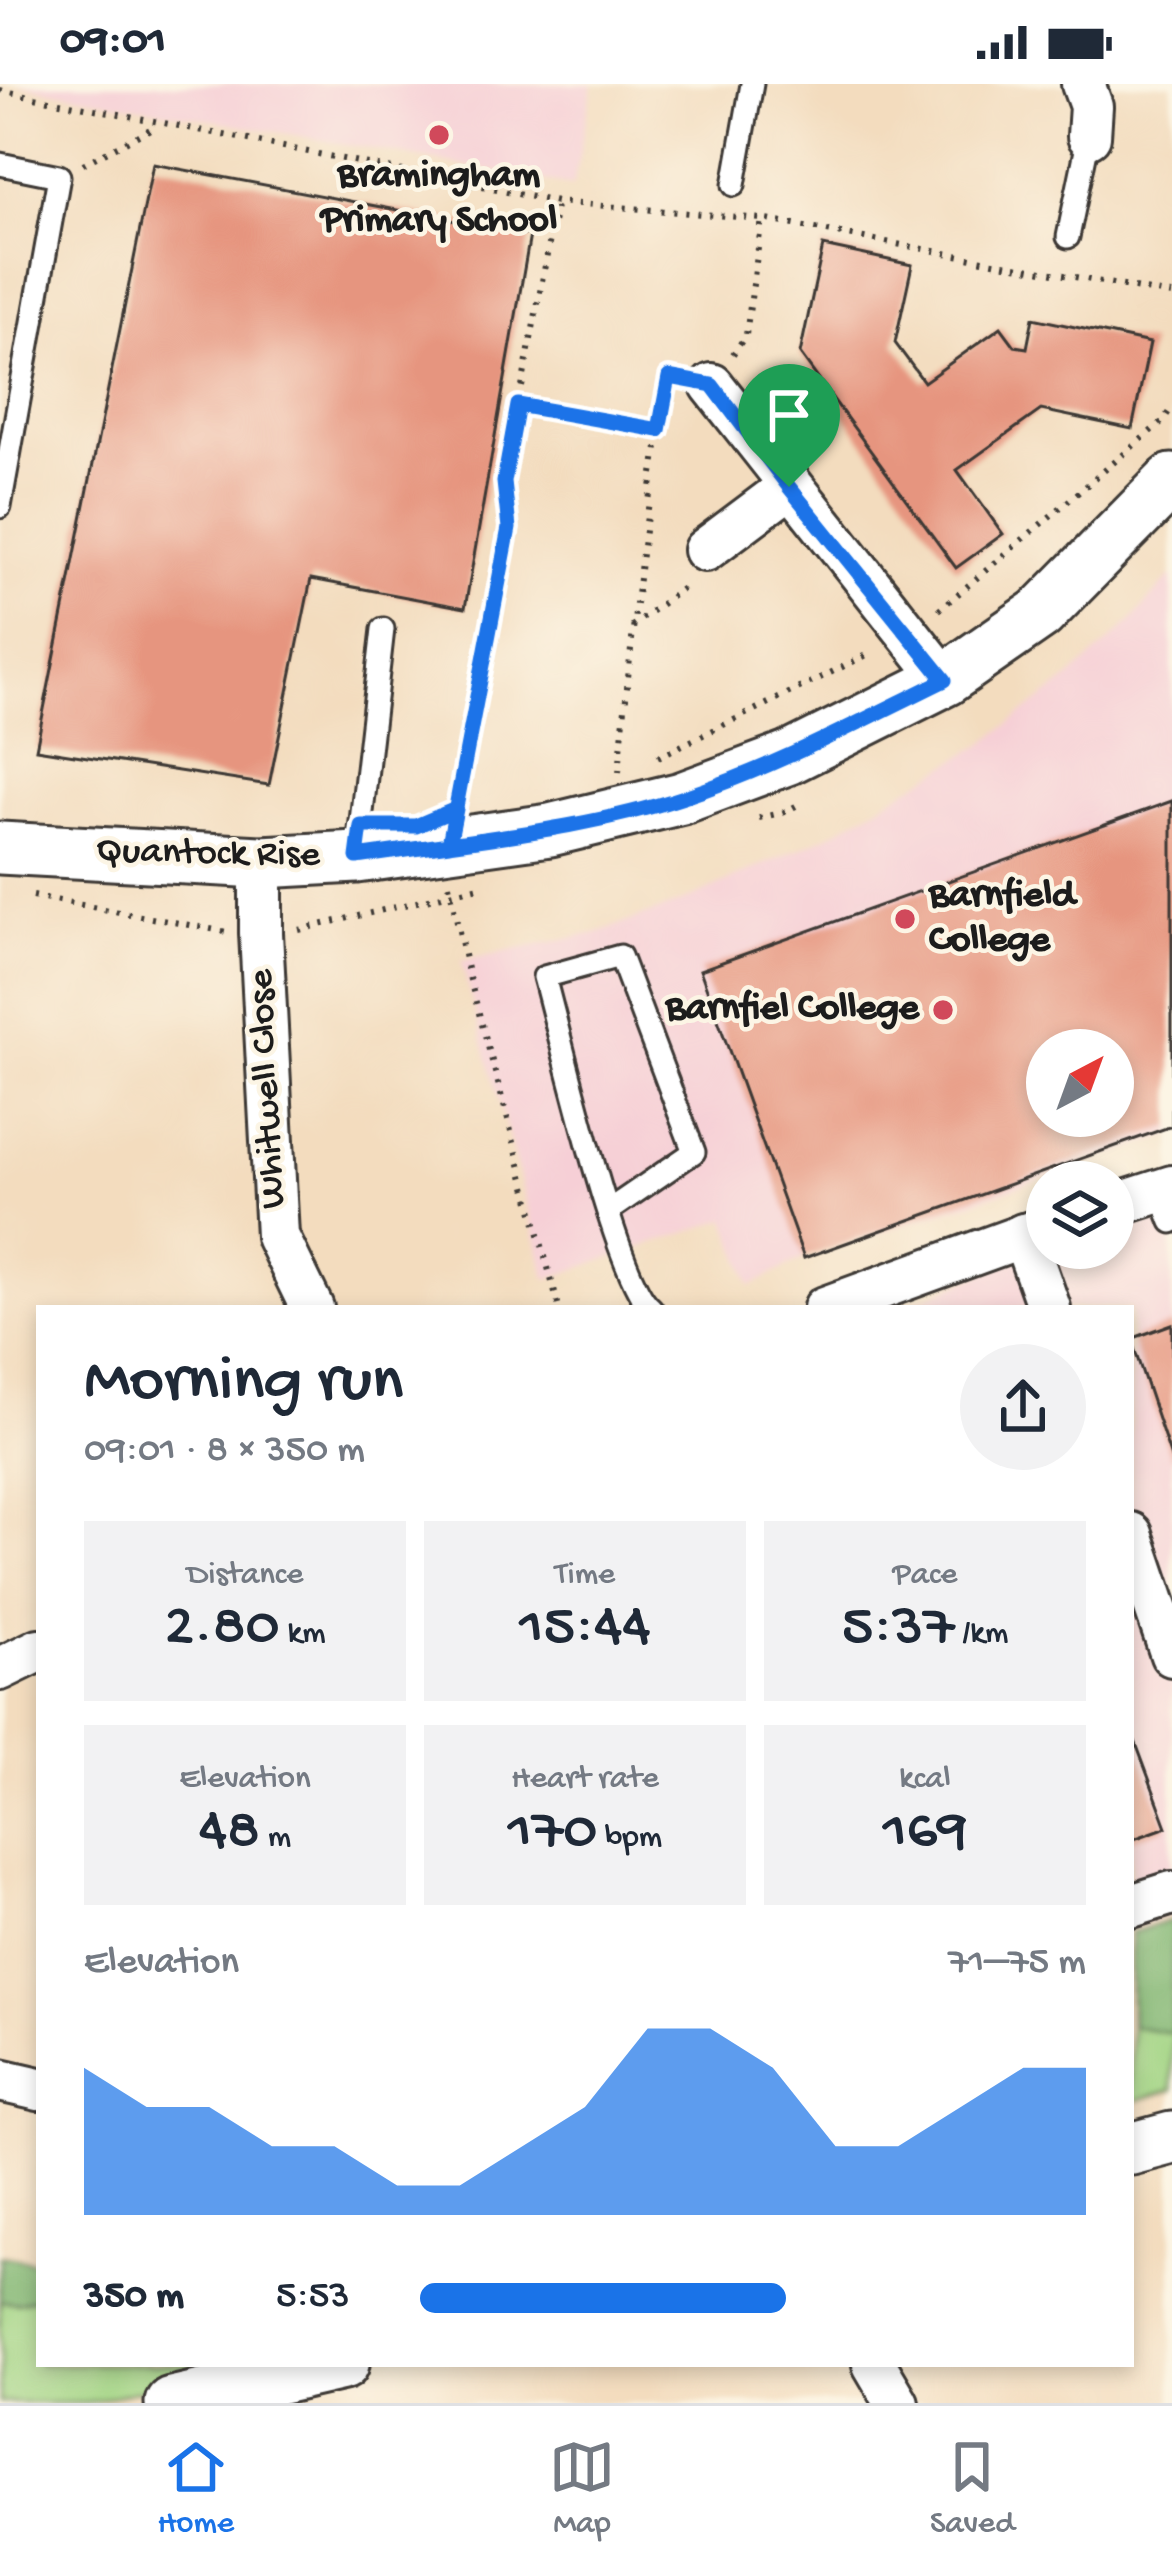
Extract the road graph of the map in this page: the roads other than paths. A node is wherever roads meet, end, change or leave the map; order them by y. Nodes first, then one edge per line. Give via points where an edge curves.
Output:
1 (752, 84) edge
2 (1083, 84) edge
3 (1089, 136) joint
4 (0, 164) edge
5 (734, 185) dead end
6 (1068, 237) dead end
7 (712, 385) road end
8 (1172, 481) edge
9 (789, 487) junction
10 (0, 507) edge
11 (705, 550) road end
12 (383, 629) dead end
13 (945, 680) junction
14 (357, 857) junction
15 (261, 862) junction
16 (9, 871) edge
17 (1168, 1200) edge
18 (1134, 1204) edge
19 (608, 1210) junction
20 (1026, 1234) edge
21 (1042, 1269) edge
22 (311, 1305) edge
23 (648, 1305) edge
24 (833, 1305) edge
25 (1048, 1305) edge
26 (1134, 1543) edge
27 (1152, 1597) edge
28 (36, 1651) edge
29 (1172, 1655) edge
30 (0, 1669) edge
31 (1172, 1893) edge
32 (1134, 1905) edge
33 (0, 2080) edge
34 (36, 2088) edge
35 (1172, 2139) edge
36 (1134, 2148) edge
37 (330, 2367) edge
38 (876, 2367) edge
39 (171, 2403) edge
40 (897, 2403) edge

1 - 5 lane
2 - 3 street
3 - 6 lane
4 - 10 lane via 59,176
7 - 9 street
8 - 13 street, Quantock Rise via 1040,614
9 - 11 street
9 - 13 street
12 - 14 lane
13 - 14 street, Quantock Rise via 789,758 682,798 550,830
14 - 15 street, Quantock Rise
15 - 16 street, Quantock Rise
15 - 22 street, Whitwell Close via 277,1236
17 - 18 street
19 - 19 lane via 544,976 620,956 694,1152
19 - 23 lane via 620,1255
20 - 24 street
21 - 25 street
26 - 27 street
27 - 29 street
28 - 30 street
31 - 32 street
33 - 34 street
35 - 36 street
37 - 39 street
38 - 40 street

